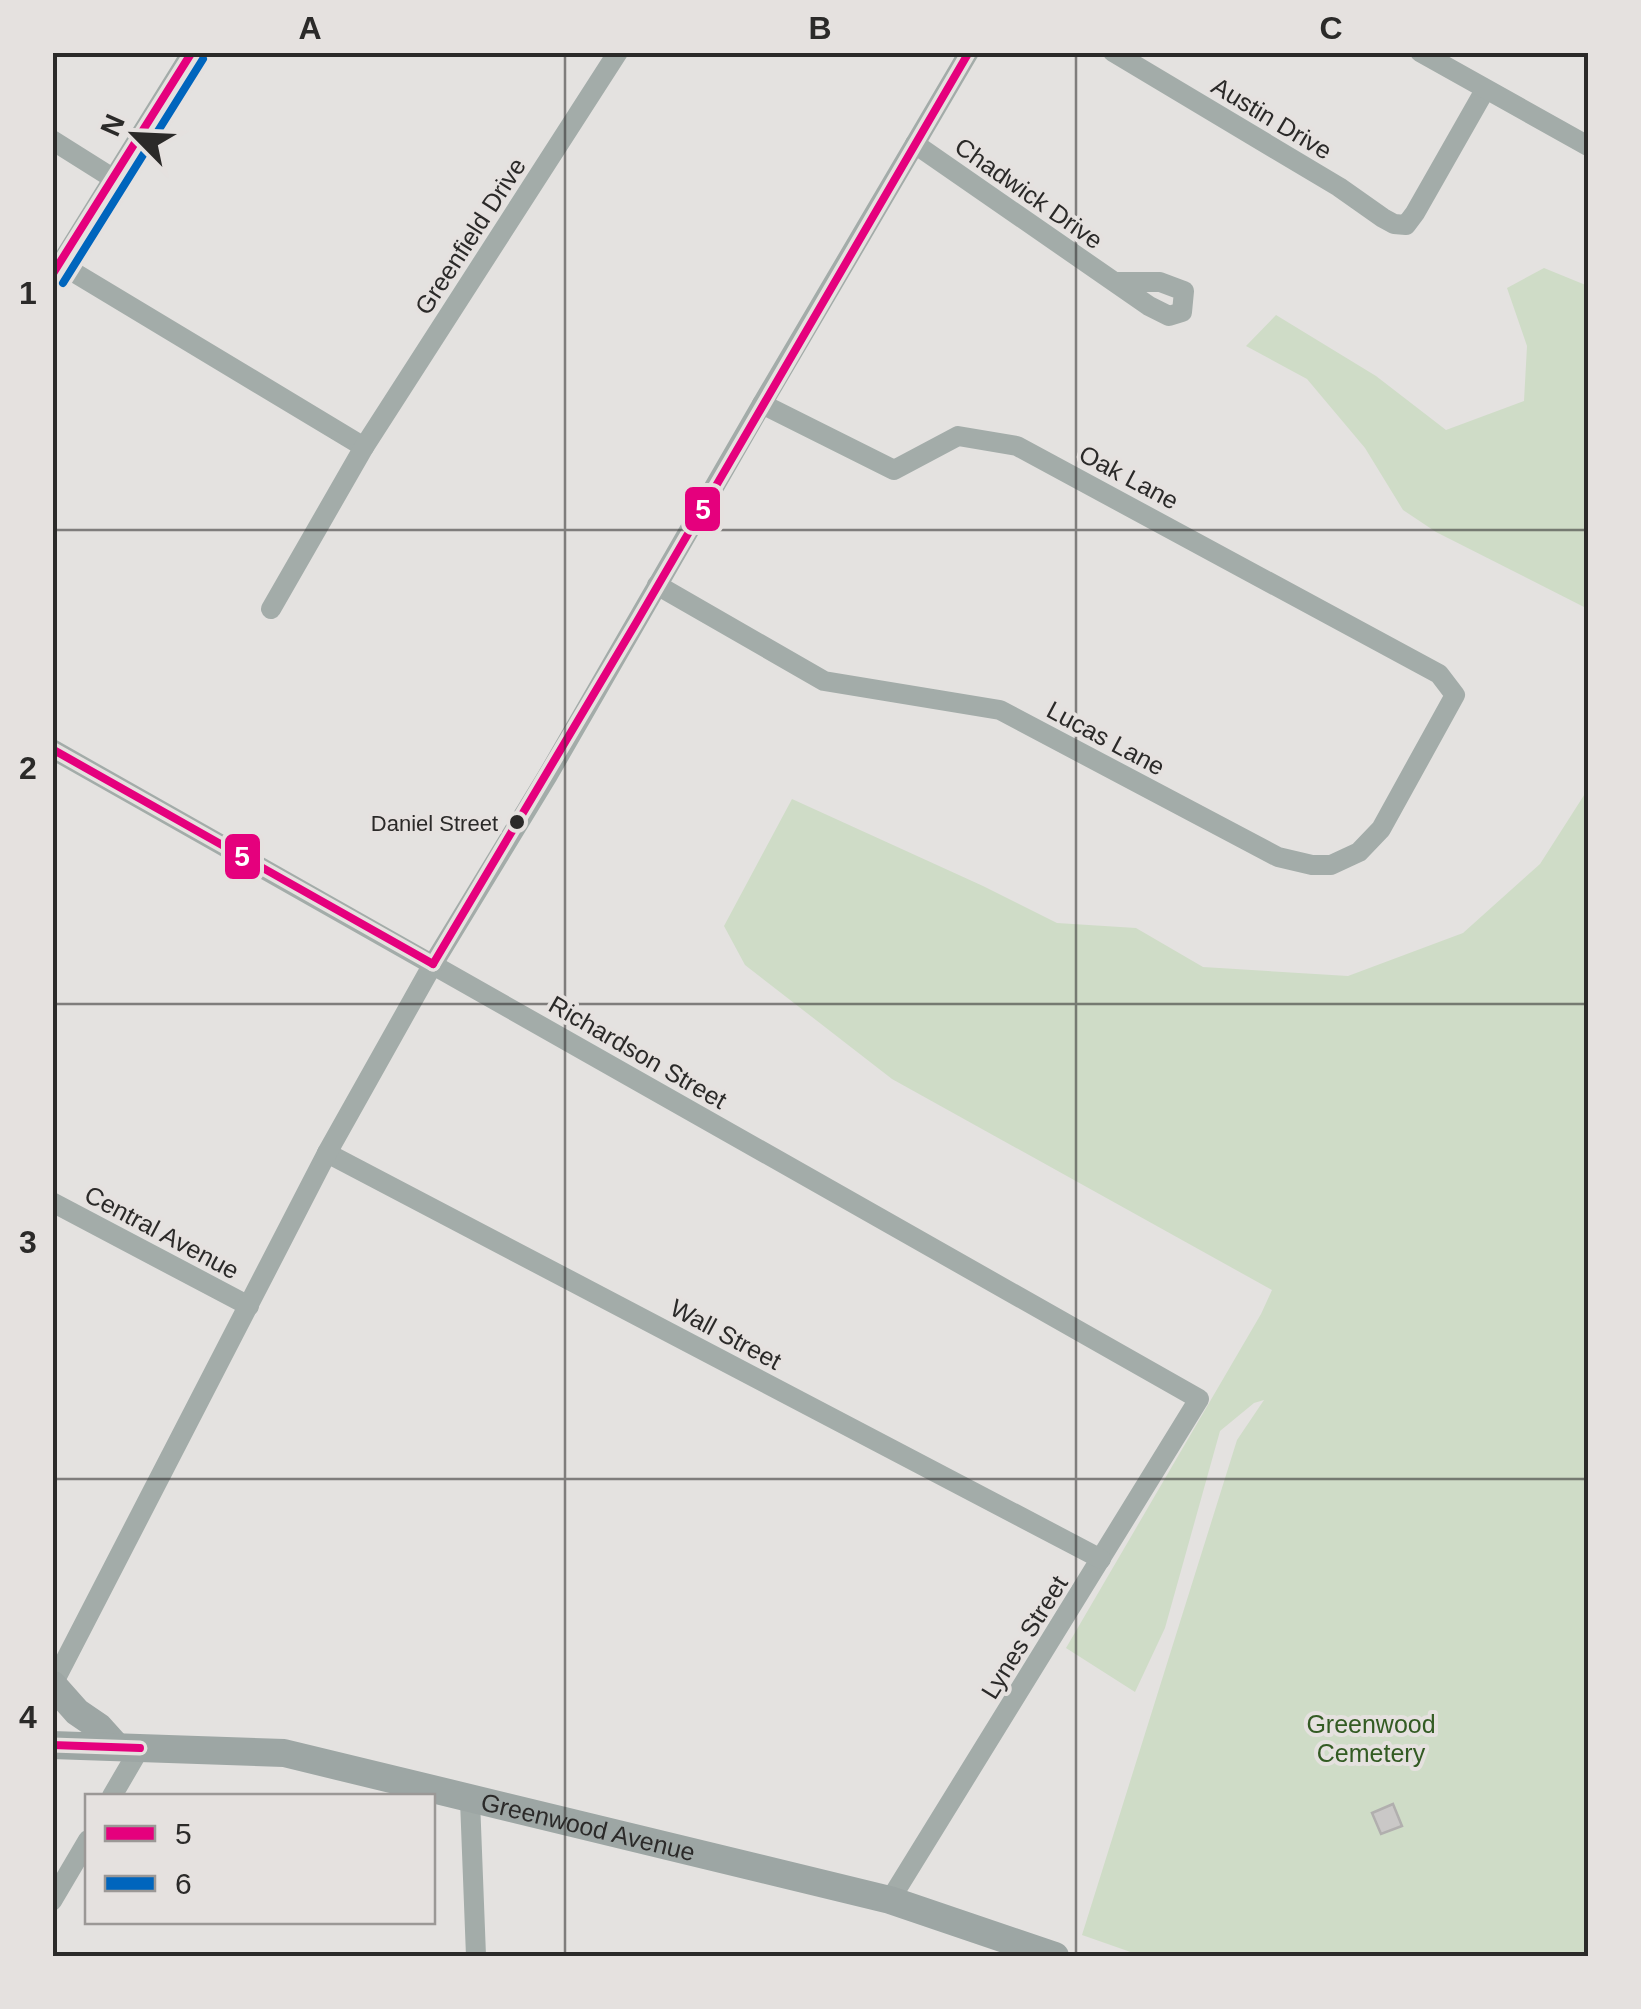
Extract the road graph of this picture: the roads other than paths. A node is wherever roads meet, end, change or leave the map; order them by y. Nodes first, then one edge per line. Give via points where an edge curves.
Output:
1 (192, 52) edge
2 (618, 52) edge
3 (969, 52) edge
4 (1112, 52) edge
5 (1420, 52) edge
6 (1485, 90) junction
7 (52, 140) edge
8 (914, 144) junction
9 (1588, 146) edge
10 (114, 179) junction
11 (56, 270) edge
12 (1115, 282) dead end
13 (762, 404) junction
14 (364, 446) junction
15 (657, 585) junction
16 (270, 609) dead end
17 (1455, 695) joint
18 (52, 748) edge
19 (432, 964) junction
20 (327, 1152) junction
21 (52, 1202) edge
22 (248, 1306) junction
23 (1200, 1399) joint
24 (1102, 1560) junction
25 (53, 1685) edge
26 (52, 1745) edge
27 (128, 1748) junction
28 (113, 1794) edge
29 (470, 1800) junction
30 (85, 1845) edge
31 (890, 1900) junction
32 (52, 1901) edge
33 (476, 1956) edge
34 (1055, 1956) edge

1 - 10 street
2 - 14 street, Greenfield Drive
3 - 8 street
4 - 6 street, Austin Drive via 1394,224 1406,225
5 - 6 street
6 - 9 street
7 - 10 street
8 - 12 street, Chadwick Drive
8 - 13 street
10 - 11 street
11 - 14 street
13 - 15 street
13 - 17 street, Oak Lane via 894,470 958,436 1018,446 1439,674
14 - 16 street, Greenfield Drive
15 - 17 street, Lucas Lane via 824,681 1000,710 1278,857 1312,864 1331,865 1360,852 1381,829
15 - 19 street
18 - 19 street, Richardson Street
19 - 20 street
19 - 23 street, Richardson Street
20 - 22 street
20 - 24 street, Wall Street
21 - 22 street, Central Avenue
22 - 25 street
23 - 24 street, Lynes Street
24 - 31 street, Lynes Street
25 - 27 main road via 77,1712
26 - 27 main road, Greenwood Avenue
27 - 28 street
27 - 29 main road, Greenwood Avenue via 284,1754
29 - 31 main road, Greenwood Avenue
29 - 33 street
30 - 32 street
31 - 34 main road, Greenwood Avenue

